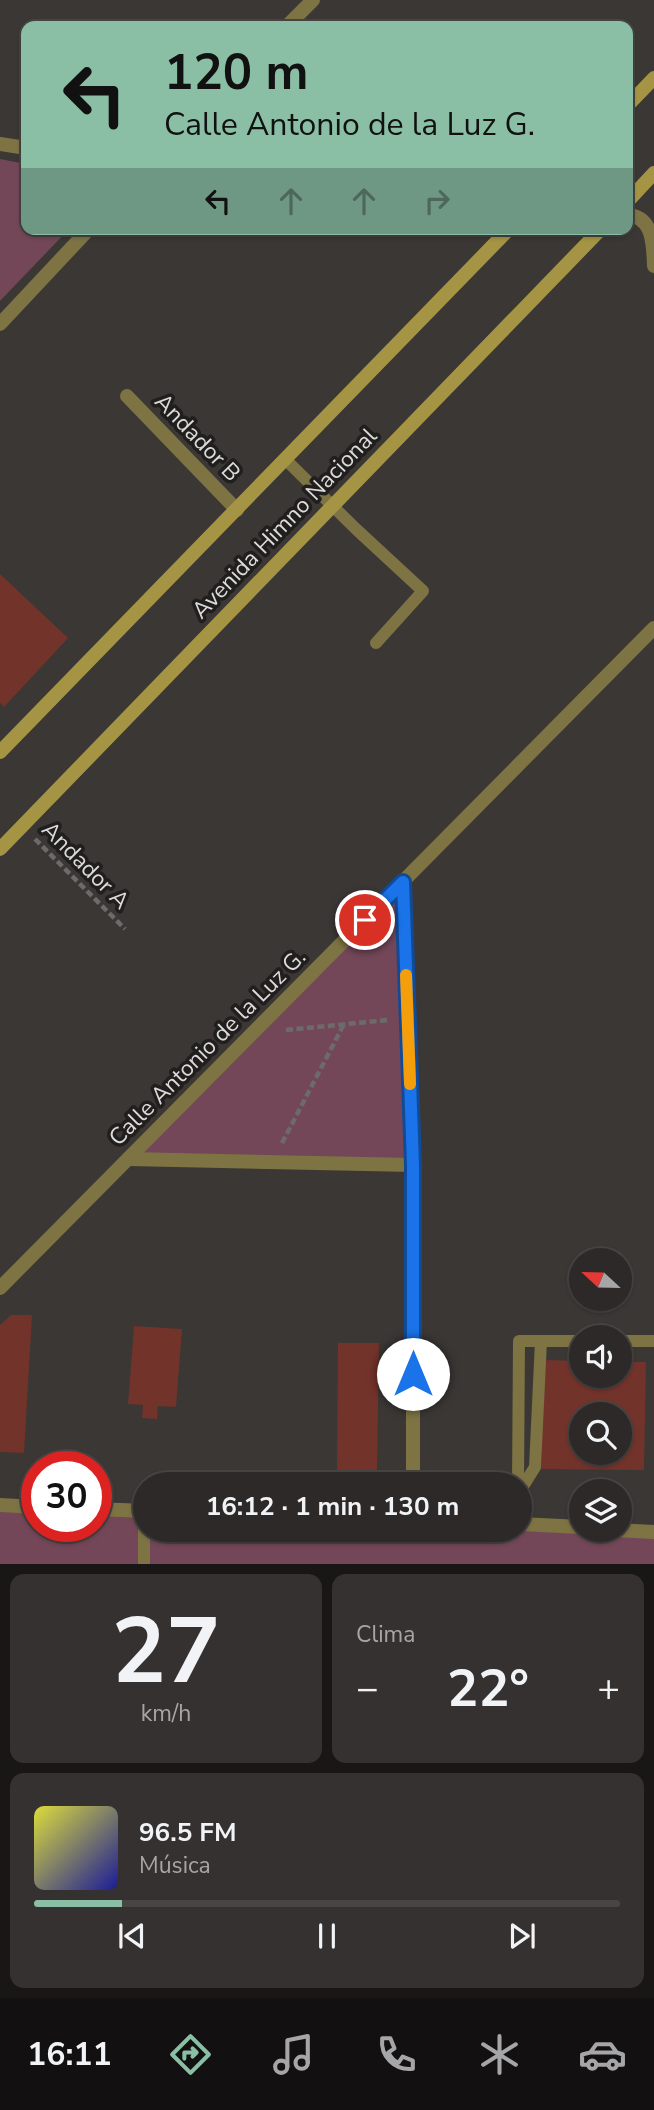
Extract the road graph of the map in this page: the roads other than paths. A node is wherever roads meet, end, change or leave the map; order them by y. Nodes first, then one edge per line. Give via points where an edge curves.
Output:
1 (313, 0) edge
2 (292, 21) edge
3 (654, 78) edge
4 (633, 100) edge
5 (0, 144) edge
6 (21, 147) edge
7 (654, 173) edge
8 (633, 196) edge
9 (633, 215) edge
10 (83, 235) edge
11 (503, 235) edge
12 (595, 235) edge
13 (654, 266) edge
14 (0, 324) edge
15 (127, 396) dead end
16 (286, 460) junction
17 (332, 505) junction
18 (237, 510) junction
19 (654, 628) edge
20 (376, 643) dead end
21 (0, 752) edge
22 (0, 849) edge
23 (403, 882) junction
24 (128, 1159) junction
25 (413, 1165) junction
26 (0, 1289) edge
27 (541, 1341) junction
28 (569, 1341) edge
29 (632, 1341) edge
30 (654, 1341) edge
31 (413, 1472) edge
32 (519, 1472) edge
33 (532, 1472) edge
34 (0, 1506) edge
35 (21, 1507) edge
36 (112, 1510) edge
37 (133, 1511) edge
38 (532, 1525) edge
39 (569, 1526) edge
40 (632, 1531) edge
41 (654, 1532) edge
42 (144, 1542) edge
43 (144, 1564) edge

1 - 2 street
3 - 4 main road
5 - 6 street
7 - 8 main road
9 - 13 street via 646,224 653,238
10 - 14 street
11 - 16 main road, Avenida Himno Nacional
12 - 17 main road, Avenida Himno Nacional
15 - 18 street, Andador B
16 - 17 lane
16 - 18 main road, Avenida Himno Nacional
17 - 20 lane via 424,591
17 - 22 main road, Avenida Himno Nacional
18 - 21 main road, Avenida Himno Nacional
19 - 23 street, Calle Antonio de la Luz G.
23 - 24 street, Calle Antonio de la Luz G.
23 - 25 street
24 - 25 street
24 - 26 street, Calle Antonio de la Luz G.
25 - 31 street
27 - 28 lane
27 - 32 lane via 519,1341
27 - 33 lane
29 - 30 lane
34 - 35 street
36 - 37 street
38 - 39 street
40 - 41 street
42 - 43 lane

